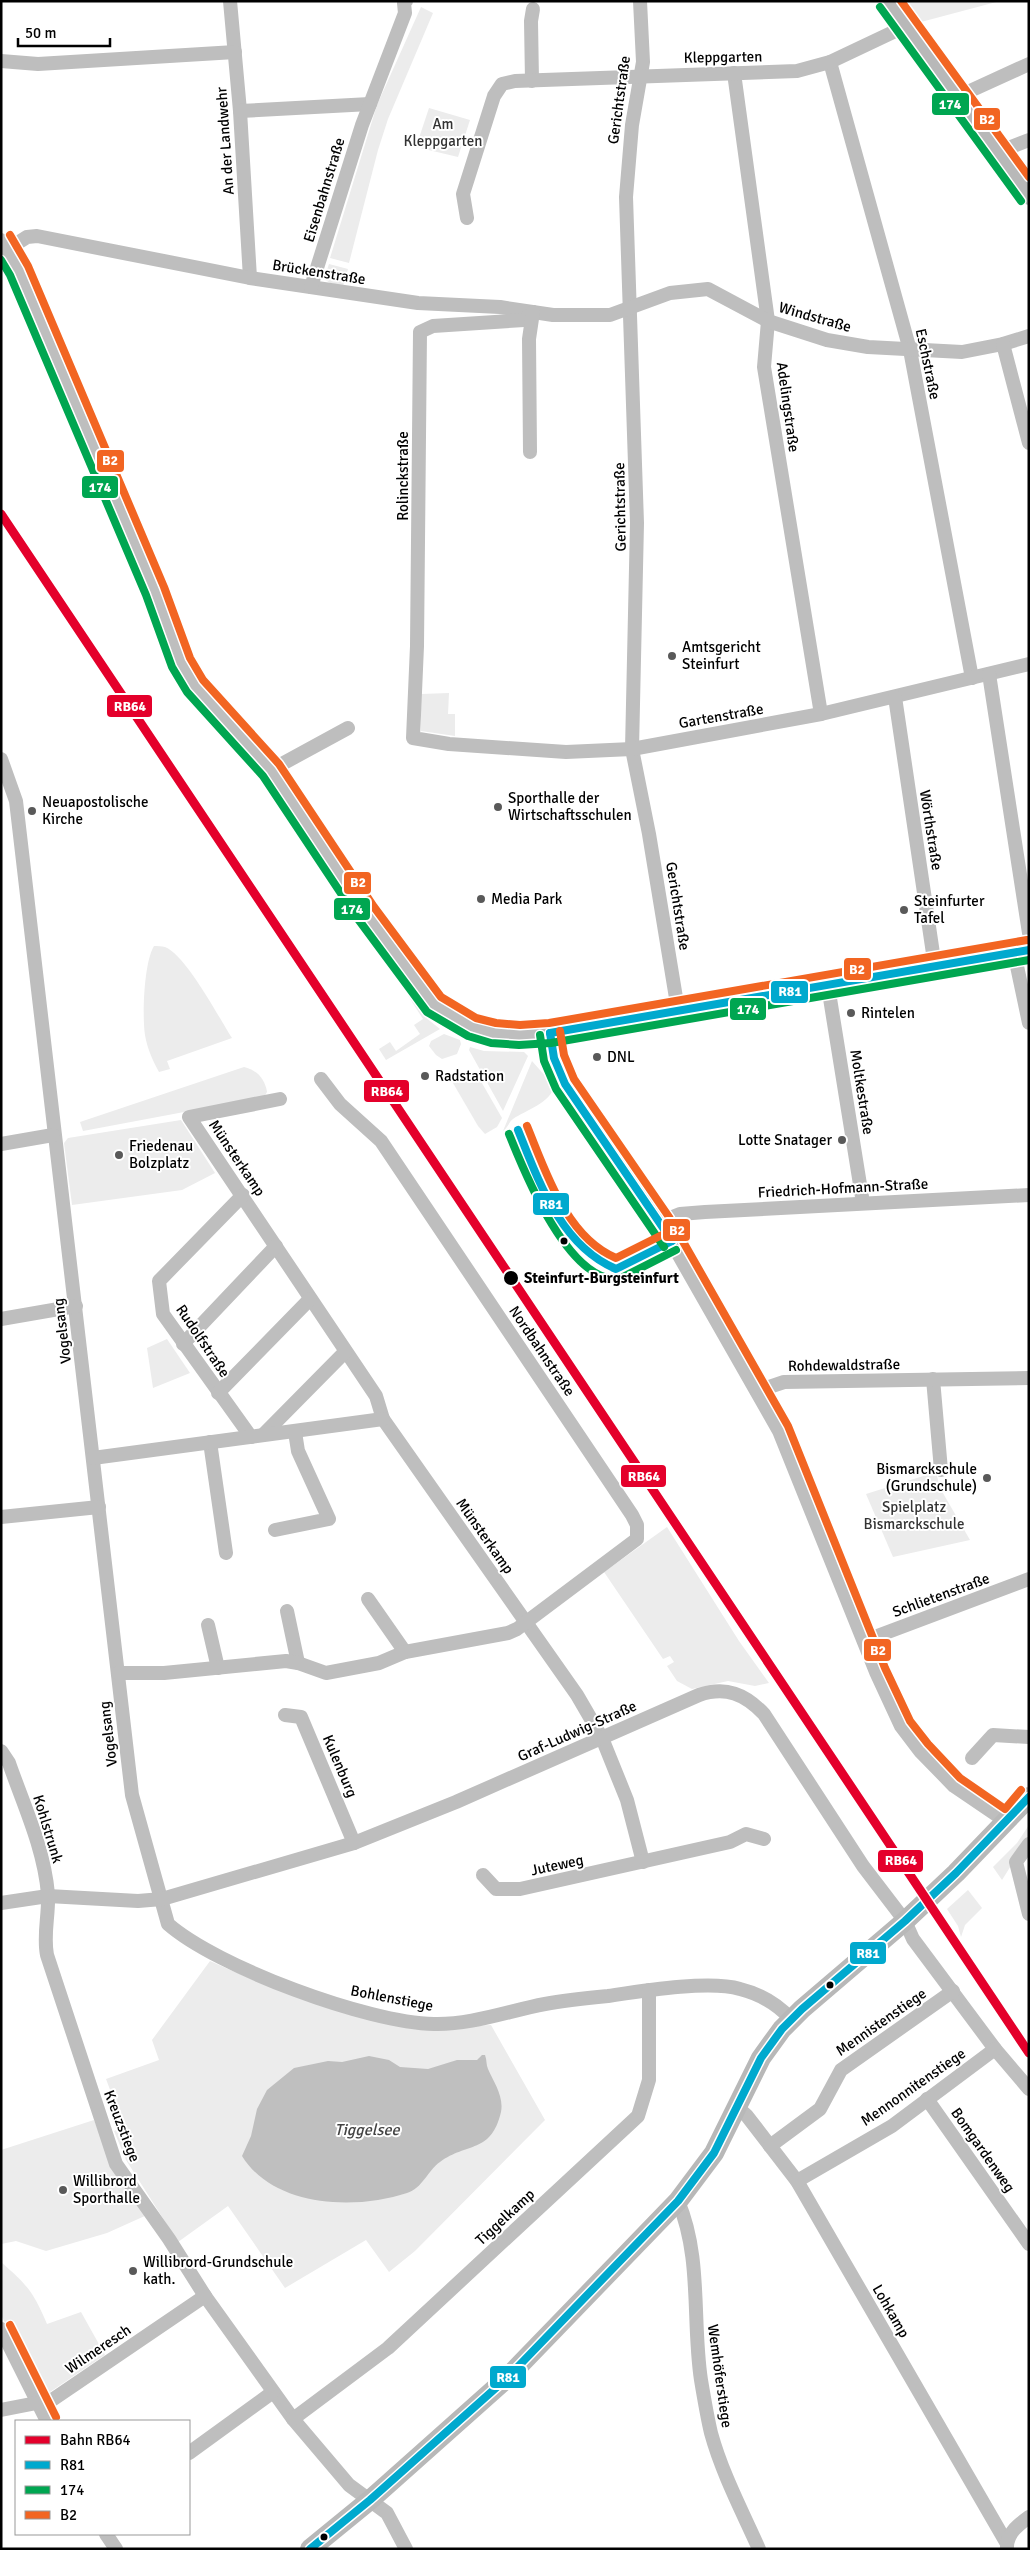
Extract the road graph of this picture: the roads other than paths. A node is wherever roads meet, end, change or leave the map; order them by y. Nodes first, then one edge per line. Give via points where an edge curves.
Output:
1 (230, 1) edge
2 (640, 1) edge
3 (888, 1) edge
4 (404, 2) edge
5 (533, 9) dead end
6 (906, 26) junction
7 (235, 52) junction
8 (1, 61) edge
9 (830, 62) junction
10 (1029, 64) edge
11 (734, 73) junction
12 (642, 76) junction
13 (532, 81) junction
14 (959, 96) junction
15 (370, 104) junction
16 (240, 111) junction
17 (1029, 140) edge
18 (998, 152) junction
19 (1029, 195) edge
20 (466, 218) dead end
21 (4, 244) edge
22 (250, 278) junction
23 (311, 287) junction
24 (631, 308) junction
25 (533, 312) junction
26 (768, 321) junction
27 (1029, 336) edge
28 (1003, 344) junction
29 (910, 350) junction
30 (1029, 443) edge
31 (530, 452) dead end
32 (1029, 664) edge
33 (989, 674) junction
34 (972, 678) junction
35 (895, 697) junction
36 (821, 714) junction
37 (348, 728) dead end
38 (413, 738) joint
39 (632, 749) junction
40 (1, 759) edge
41 (276, 768) junction
42 (1029, 933) edge
43 (1029, 950) edge
44 (1014, 952) junction
45 (935, 967) junction
46 (828, 986) junction
47 (678, 1010) junction
48 (1029, 1023) edge
49 (550, 1033) junction
50 (321, 1079) dead end
51 (280, 1099) dead end
52 (53, 1135) junction
53 (1, 1144) edge
54 (1029, 1194) edge
55 (243, 1195) junction
56 (863, 1203) junction
57 (660, 1222) junction
58 (276, 1246) junction
59 (310, 1299) junction
60 (76, 1306) junction
61 (1, 1319) edge
62 (183, 1344) junction
63 (344, 1352) junction
64 (1029, 1378) edge
65 (933, 1379) junction
66 (757, 1392) junction
67 (218, 1393) junction
68 (383, 1419) junction
69 (295, 1432) junction
70 (257, 1436) junction
71 (210, 1442) junction
72 (93, 1458) junction
73 (941, 1470) dead end
74 (99, 1506) junction
75 (1, 1517) edge
76 (276, 1530) dead end
77 (226, 1553) dead end
78 (1029, 1579) edge
79 (368, 1599) dead end
80 (287, 1611) dead end
81 (525, 1621) junction
82 (208, 1625) dead end
83 (864, 1641) junction
84 (405, 1652) junction
85 (298, 1663) junction
86 (218, 1668) junction
87 (118, 1672) junction
88 (285, 1715) dead end
89 (602, 1738) junction
90 (1029, 1738) edge
91 (1, 1751) edge
92 (972, 1758) dead end
93 (1029, 1798) edge
94 (1006, 1822) junction
95 (764, 1840) dead end
96 (354, 1842) junction
97 (1029, 1844) edge
98 (643, 1862) junction
99 (483, 1875) dead end
100 (48, 1896) junction
101 (162, 1899) junction
102 (1, 1903) edge
103 (1029, 1914) edge
104 (905, 1921) junction
105 (649, 1990) junction
106 (953, 1991) junction
107 (791, 2019) junction
108 (995, 2049) junction
109 (1029, 2089) edge
110 (928, 2099) junction
111 (736, 2106) junction
112 (770, 2146) junction
113 (797, 2181) junction
114 (678, 2201) junction
115 (1029, 2244) edge
116 (205, 2296) junction
117 (1, 2330) edge
118 (273, 2392) junction
119 (38, 2402) junction
120 (1, 2410) edge
121 (293, 2419) junction
122 (47, 2420) edge
123 (190, 2452) edge
124 (370, 2500) junction
125 (1029, 2517) edge
126 (107, 2535) edge
127 (1006, 2545) edge
128 (116, 2549) edge
129 (310, 2549) edge
130 (406, 2549) edge
131 (759, 2549) edge

1 - 7 street, An der Landwehr
2 - 12 street, Gerichtstraße
3 - 6 street
4 - 15 street, Eisenbahnstraße via 406,13
5 - 13 street
6 - 9 street, Kleppgarten
6 - 14 street
7 - 8 street via 38,64
7 - 16 street, An der Landwehr
9 - 11 street, Kleppgarten via 797,71
9 - 29 street, Eschstraße
10 - 14 street
11 - 12 street, Kleppgarten
11 - 26 street, Adelingstraße
12 - 13 street, Kleppgarten
12 - 24 street, Gerichtstraße via 632,125 626,197
13 - 20 street, Kleppgarten via 502,84 494,96 463,194
14 - 18 street
15 - 16 street
15 - 23 street, Eisenbahnstraße
16 - 22 street, An der Landwehr
17 - 18 street
18 - 19 street
21 - 22 street, Brückenstraße via 37,236
21 - 41 street via 19,270 155,591 181,663 207,702
22 - 23 street, Brückenstraße
23 - 25 street, Brückenstraße via 418,303
24 - 25 street, Brückenstraße via 610,315
24 - 26 street, Windstraße via 670,293 708,289
24 - 39 street, Gerichtstraße via 637,523
25 - 31 street via 529,339
25 - 38 street, Rolinckstraße via 524,320 433,326 420,332
26 - 29 street, Windstraße via 827,340
26 - 36 street, Adelingstraße via 764,367
27 - 28 street, Windstraße
28 - 29 street, Windstraße via 962,352
28 - 30 street
29 - 34 street, Eschstraße
32 - 33 street, Gartenstraße
33 - 34 street, Gartenstraße
33 - 42 street
34 - 35 street, Gartenstraße
35 - 36 street, Gartenstraße
35 - 45 street, Wörthstraße
36 - 39 street, Gartenstraße
37 - 41 street
38 - 39 street, Gartenstraße via 450,744 566,752
39 - 47 street, Gerichtstraße
40 - 52 street, Vogelsang via 16,801
41 - 49 street via 366,914 434,1005 472,1027 494,1033 520,1036
43 - 44 street
44 - 45 street
44 - 48 street
45 - 46 street
46 - 47 street
46 - 56 street, Moltkestraße
47 - 49 street
49 - 57 street via 554,1058 565,1084
50 - 81 street, Nordbahnstraße via 340,1104 381,1141 637,1524 638,1533 632,1543
51 - 55 street, Münsterkamp via 189,1117
52 - 53 street
52 - 60 street, Vogelsang
54 - 56 street, Friedrich-Hofmann-Straße
55 - 58 street, Münsterkamp
55 - 62 street, Rudolfstraße via 159,1281 162,1314
56 - 57 street, Friedrich-Hofmann-Straße via 680,1214
57 - 66 street
58 - 59 street, Münsterkamp
58 - 62 street
59 - 63 street, Münsterkamp
59 - 67 street
60 - 61 street
60 - 72 street, Vogelsang
62 - 67 street, Rudolfstraße
63 - 68 street, Münsterkamp via 376,1396
63 - 70 street
64 - 65 street, Rohdewaldstraße
65 - 66 street, Rohdewaldstraße via 784,1382
65 - 73 street
66 - 83 street via 789,1454
67 - 70 street, Rudolfstraße
68 - 69 street
68 - 81 street, Münsterkamp
69 - 70 street
69 - 76 street via 298,1451 329,1519
70 - 71 street
71 - 72 street
71 - 77 street
72 - 74 street, Vogelsang
74 - 75 street
74 - 87 street, Vogelsang
78 - 83 street, Schlietenstraße
79 - 84 street
80 - 85 street
81 - 84 street, Nordbahnstraße via 508,1633
81 - 89 street, Münsterkamp via 577,1695
82 - 86 street
83 - 94 street via 890,1704 910,1739 954,1786
84 - 85 street, Nordbahnstraße via 379,1663 326,1673
85 - 86 street
86 - 87 street via 164,1673
87 - 101 street, Vogelsang via 132,1795
88 - 96 street, Kulenburg via 301,1717
89 - 96 street, Graf-Ludwig-Straße via 456,1802
89 - 98 street via 627,1800
89 - 104 street, Graf-Ludwig-Straße via 707,1692 726,1691 742,1696 758,1707 863,1866
90 - 92 street via 993,1735
91 - 100 street, Kohlstrunk via 9,1763 42,1854
93 - 94 street
94 - 104 street
95 - 98 street, Juteweg via 746,1834 730,1842
96 - 101 street, Graf-Ludwig-Straße
97 - 103 street via 1016,1862
98 - 99 street, Juteweg via 520,1889 496,1889
100 - 101 street via 138,1901
100 - 102 street
100 - 116 street, Kreuzstiege via 47,1955 116,2164
101 - 105 street, Bohlenstiege via 168,1924 223,1959 313,1996 359,2011 411,2022 457,2023 546,2004
104 - 106 street, Graf-Ludwig-Straße via 913,1939
104 - 107 street
105 - 107 street, Bohlenstiege via 703,1986 738,1988 767,1999
105 - 121 street, Tiggelkamp via 649,2080 638,2116 388,2348
106 - 108 street, Graf-Ludwig-Straße
106 - 112 street, Mennistenstiege via 841,2070 820,2109
107 - 111 street via 761,2058
108 - 109 street, Graf-Ludwig-Straße
108 - 110 street, Mennonnitenstiege
110 - 113 street, Mennonnitenstiege via 892,2126
110 - 115 street, Bomgardenweg
111 - 112 street, Lohkamp
111 - 114 street via 714,2153
112 - 113 street, Lohkamp
113 - 127 street, Lohkamp
114 - 124 street via 507,2378
114 - 131 street, Wemhöferstiege via 692,2245 701,2379 711,2432
116 - 118 street, Kreuzstiege
116 - 119 street, Wilmeresch via 52,2400
117 - 119 street
118 - 121 street, Kreuzstiege
118 - 123 street
119 - 120 street, Wilmeresch
119 - 122 street
121 - 124 street, Kreuzstiege via 349,2485
124 - 129 street
124 - 130 street, Kreuzstiege via 387,2513
125 - 127 street via 1016,2526
126 - 128 street

